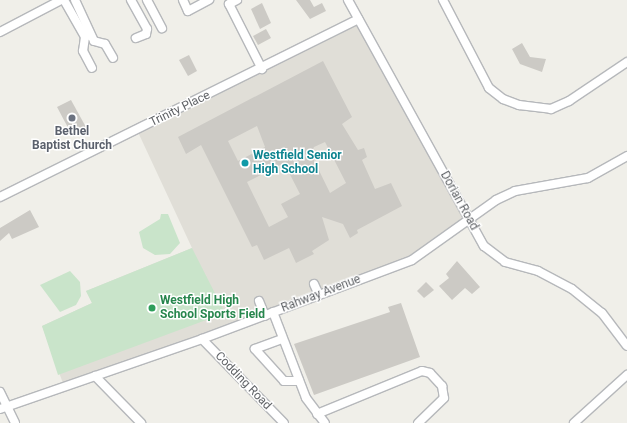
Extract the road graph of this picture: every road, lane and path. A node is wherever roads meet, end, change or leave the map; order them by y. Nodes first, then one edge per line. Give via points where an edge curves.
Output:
1 (61, 0) edge
2 (64, 0) edge
3 (75, 0) edge
4 (131, 0) edge
5 (147, 0) edge
6 (183, 0) edge
7 (210, 0) edge
8 (237, 0) edge
9 (348, 0) edge
10 (442, 0) edge
11 (358, 19) junction
12 (162, 28) dead end
13 (0, 32) edge
14 (136, 38) dead end
15 (113, 58) dead end
16 (627, 62) edge
17 (92, 68) dead end
18 (262, 69) junction
19 (627, 156) edge
20 (0, 197) edge
21 (470, 220) junction
22 (314, 284) dead end
23 (319, 295) junction
24 (259, 301) dead end
25 (273, 312) junction
26 (265, 316) junction
27 (282, 339) junction
28 (202, 340) junction
29 (627, 346) edge
30 (627, 375) edge
31 (95, 376) junction
32 (298, 381) junction
33 (0, 392) edge
34 (4, 407) edge
35 (317, 414) junction
36 (15, 423) edge
37 (141, 423) edge
38 (284, 423) edge
39 (325, 423) edge
40 (418, 423) edge
41 (574, 423) edge

1 - 13 street
2 - 17 street via 85,37 83,51
3 - 15 street via 94,41 105,44
4 - 14 street via 147,29 146,34
5 - 12 street
6 - 7 street via 188,11
8 - 18 street via 230,4
9 - 11 street, Dorian Road
10 - 16 street via 489,88 503,99 519,105 551,109 569,101
11 - 18 street, Trinity Place
11 - 21 street, Dorian Road
18 - 20 street, Trinity Place
19 - 21 street, Rahway Avenue via 588,178 515,191
21 - 23 street, Rahway Avenue via 412,260
21 - 29 street, Dorian Road via 494,255 538,271 572,289 602,313
22 - 23 street
23 - 25 street, Rahway Avenue
24 - 26 street
25 - 26 street, Rahway Avenue
25 - 27 street
26 - 28 street, Rahway Avenue
27 - 32 street
27 - 32 street via 255,349 284,381
28 - 31 street, Rahway Avenue
28 - 38 street, Codding Road
30 - 41 street
31 - 34 street, Rahway Avenue
31 - 37 street
32 - 35 street
33 - 34 street
34 - 36 street
35 - 39 street
35 - 40 street via 422,371 430,373 442,386 444,398

